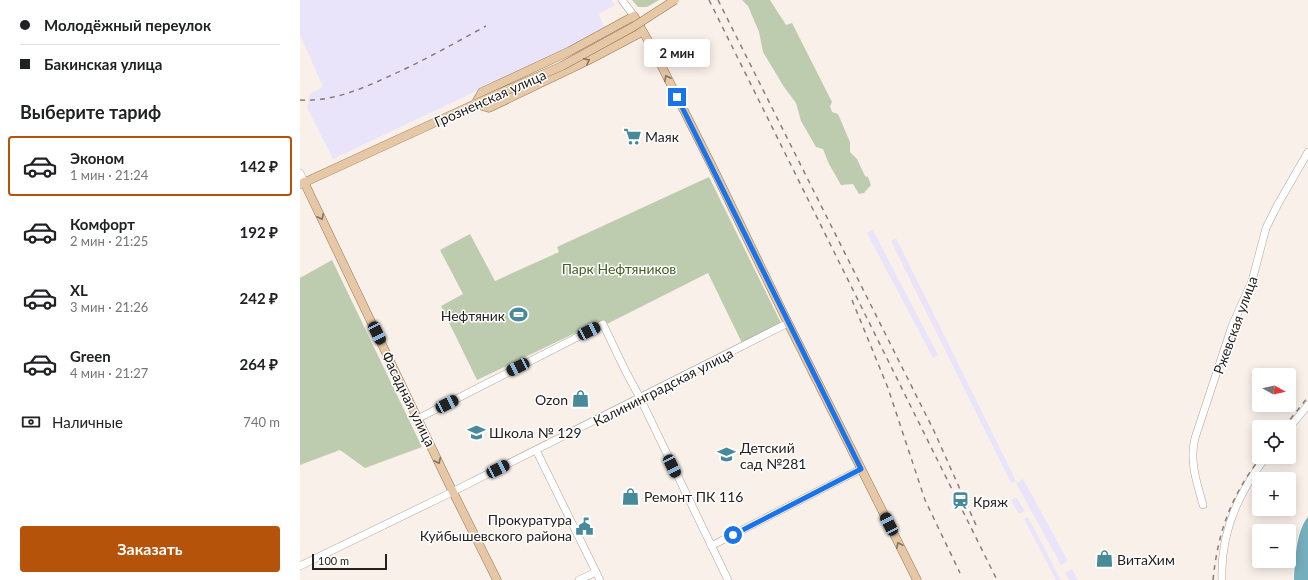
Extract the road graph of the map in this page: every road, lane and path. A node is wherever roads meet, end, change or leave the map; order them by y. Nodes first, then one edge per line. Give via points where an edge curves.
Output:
1 (622, 0) edge
2 (675, 0) edge
3 (634, 16) junction
4 (606, 32) junction
5 (642, 32) junction
6 (475, 104) junction
7 (1308, 152) edge
8 (300, 174) edge
9 (302, 183) edge
10 (788, 323) junction
11 (640, 398) junction
12 (1308, 405) edge
13 (419, 418) junction
14 (1296, 420) edge
15 (536, 450) junction
16 (1261, 464) edge
17 (861, 469) junction
18 (453, 491) junction
19 (1203, 505) dead end
20 (711, 546) junction
21 (300, 566) edge
22 (596, 572) junction
23 (497, 580) edge
24 (579, 580) edge
25 (600, 580) edge
26 (728, 580) edge
27 (917, 580) edge
28 (1222, 580) edge

1 - 3 street
2 - 6 main road, Грозненская улица, bridge via 633,27 562,66
3 - 4 main road
3 - 5 main road
4 - 5 main road
4 - 6 main road via 482,92
6 -> 5 main road via 489,108
10 -> 5 main road via 712,167
6 - 9 main road, Грозненская улица
7 - 19 street, Ржевская улица via 1266,228 1252,281 1232,326 1195,438 1194,472
8 - 9 street, Фасадная улица
9 -> 13 main road, Фасадная улица
10 - 11 street, Калининградская улица
10 - 17 main road
11 - 13 street via 603,324
11 - 15 street, Калининградская улица
11 - 20 street
12 - 14 street
13 -> 18 main road, Фасадная улица
15 - 18 street, Калининградская улица
15 - 22 street
16 - 28 street via 1234,509 1226,531
17 - 20 street
27 -> 17 main road
18 - 21 street, Калининградская улица
18 - 23 main road, Фасадная улица
20 - 26 street
22 - 24 street
22 - 25 street

